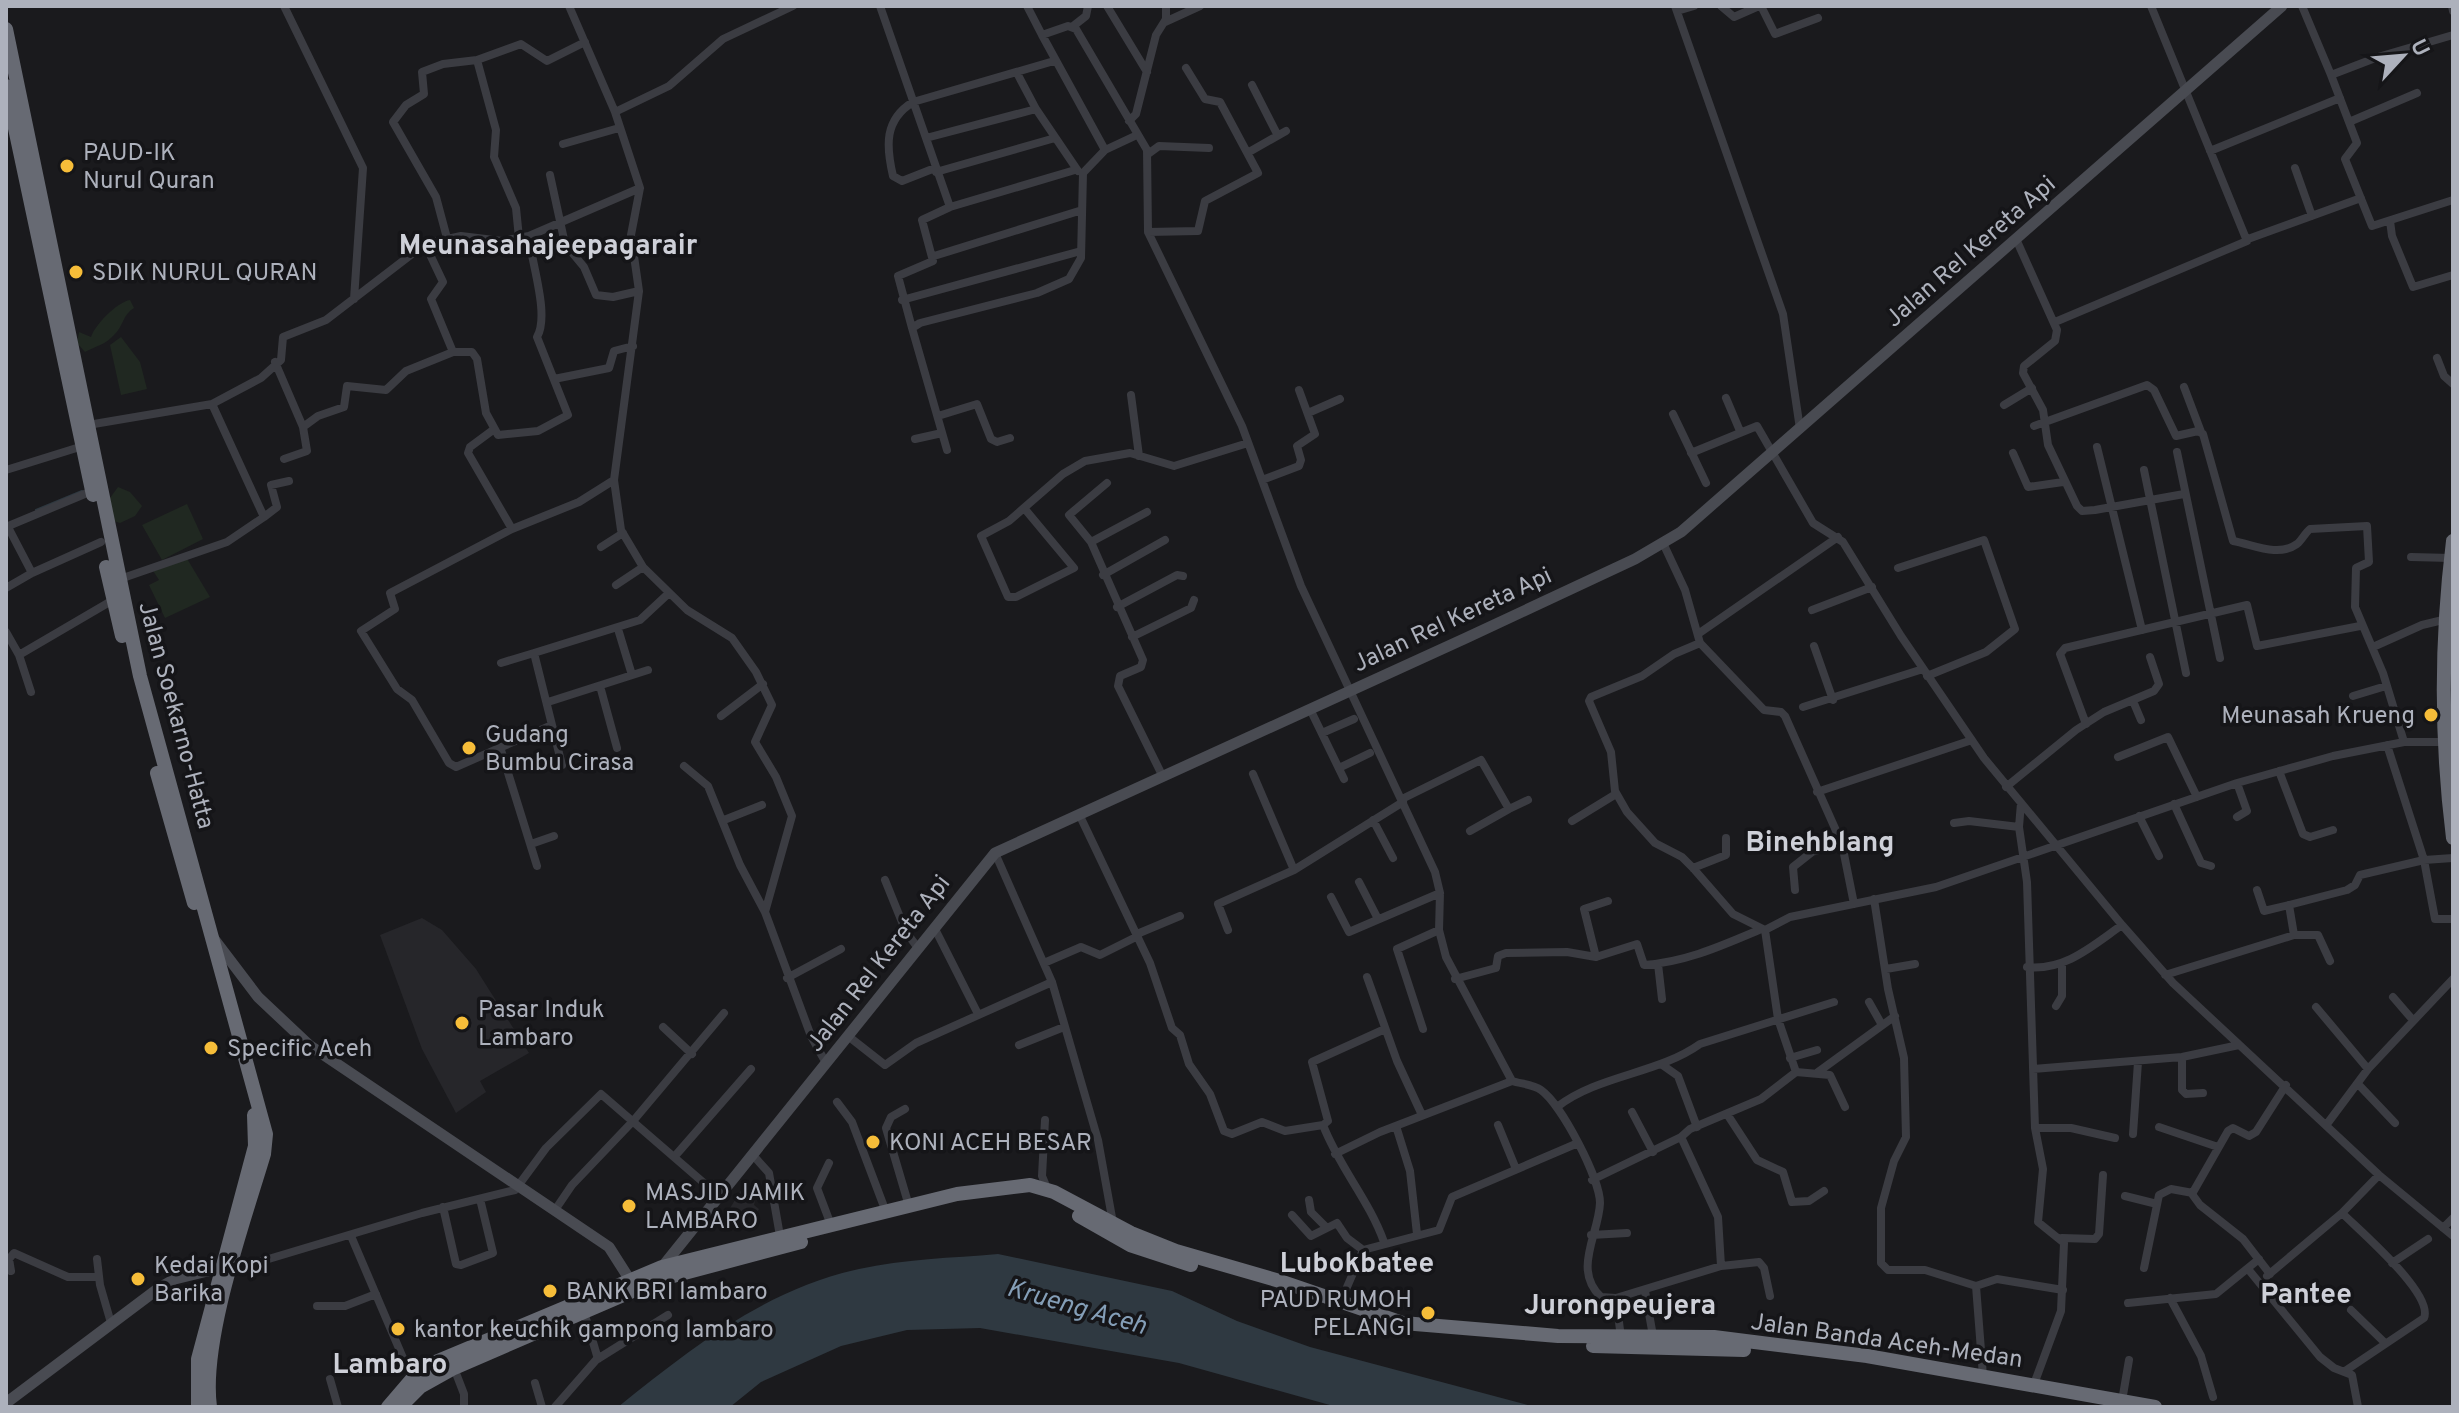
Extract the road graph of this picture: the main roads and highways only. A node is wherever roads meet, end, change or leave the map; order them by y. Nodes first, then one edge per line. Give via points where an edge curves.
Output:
1 (2282, 6) edge
2 (6, 29) edge
3 (6, 86) edge
4 (44, 249) junction
5 (93, 482) junction
6 (2453, 541) edge
7 (177, 823) junction
8 (2453, 838) edge
9 (182, 842) junction
10 (214, 938) junction
11 (240, 1218) junction
12 (837, 1227) junction
13 (691, 1235) junction
14 (705, 1255) junction
15 (662, 1267) junction
16 (226, 1269) junction
17 (630, 1280) junction
18 (1513, 1337) junction
19 (6, 1403) edge
20 (2115, 1404) edge
21 (198, 1407) edge
22 (210, 1407) edge
23 (388, 1407) edge
24 (400, 1407) edge
25 (2155, 1407) edge

1 - 13 main road, Jalan Rel Kereta Api via 1695,522 1663,543 995,853
2 - 4 highway, Jalan Soekarno-Hatta
3 - 4 highway, Jalan Soekarno-Hatta
4 - 5 highway, Jalan Soekarno-Hatta
4 - 5 highway, Jalan Soekarno-Hatta via 88,425
5 - 7 highway, Jalan Soekarno-Hatta
5 - 7 highway, Jalan Soekarno-Hatta via 113,600
6 - 8 highway via 2446,742
7 - 9 highway, Jalan Soekarno-Hatta
9 - 10 highway, Jalan Soekarno-Hatta
9 - 11 highway, Jalan Soekarno-Hatta via 255,1121
10 - 11 highway, Jalan Soekarno-Hatta via 266,1134 264,1154
10 - 17 main road via 258,997 300,1038 609,1247
11 - 16 highway, Jalan Soekarno-Hatta
12 - 14 highway, Jalan Banda Aceh-Medan
12 - 18 highway, Jalan Banda Aceh-Medan via 1010,1192 1033,1195 1166,1259 1280,1289 1399,1330
12 - 18 highway, Jalan Banda Aceh-Medan via 992,1187 1030,1185 1176,1251 1403,1323
12 - 24 highway, Jalan Banda Aceh-Medan via 688,1271 584,1312 454,1368 420,1387
13 - 14 main road
13 - 15 main road, Jalan Rel Kereta Api
14 - 15 highway, Jalan Banda Aceh-Medan
15 - 17 highway, Jalan Banda Aceh-Medan
16 - 19 main road via 175,1279
16 - 21 highway, Jalan Soekarno-Hatta via 198,1359
16 - 22 highway, Jalan Soekarno-Hatta via 209,1369
17 - 23 highway, Jalan Banda Aceh-Medan via 438,1361 412,1379
18 - 20 highway, Jalan Banda Aceh-Medan via 1805,1355
18 - 20 highway, Jalan Banda Aceh-Medan via 1714,1337 2034,1384
20 - 25 highway, Jalan Banda Aceh-Medan

